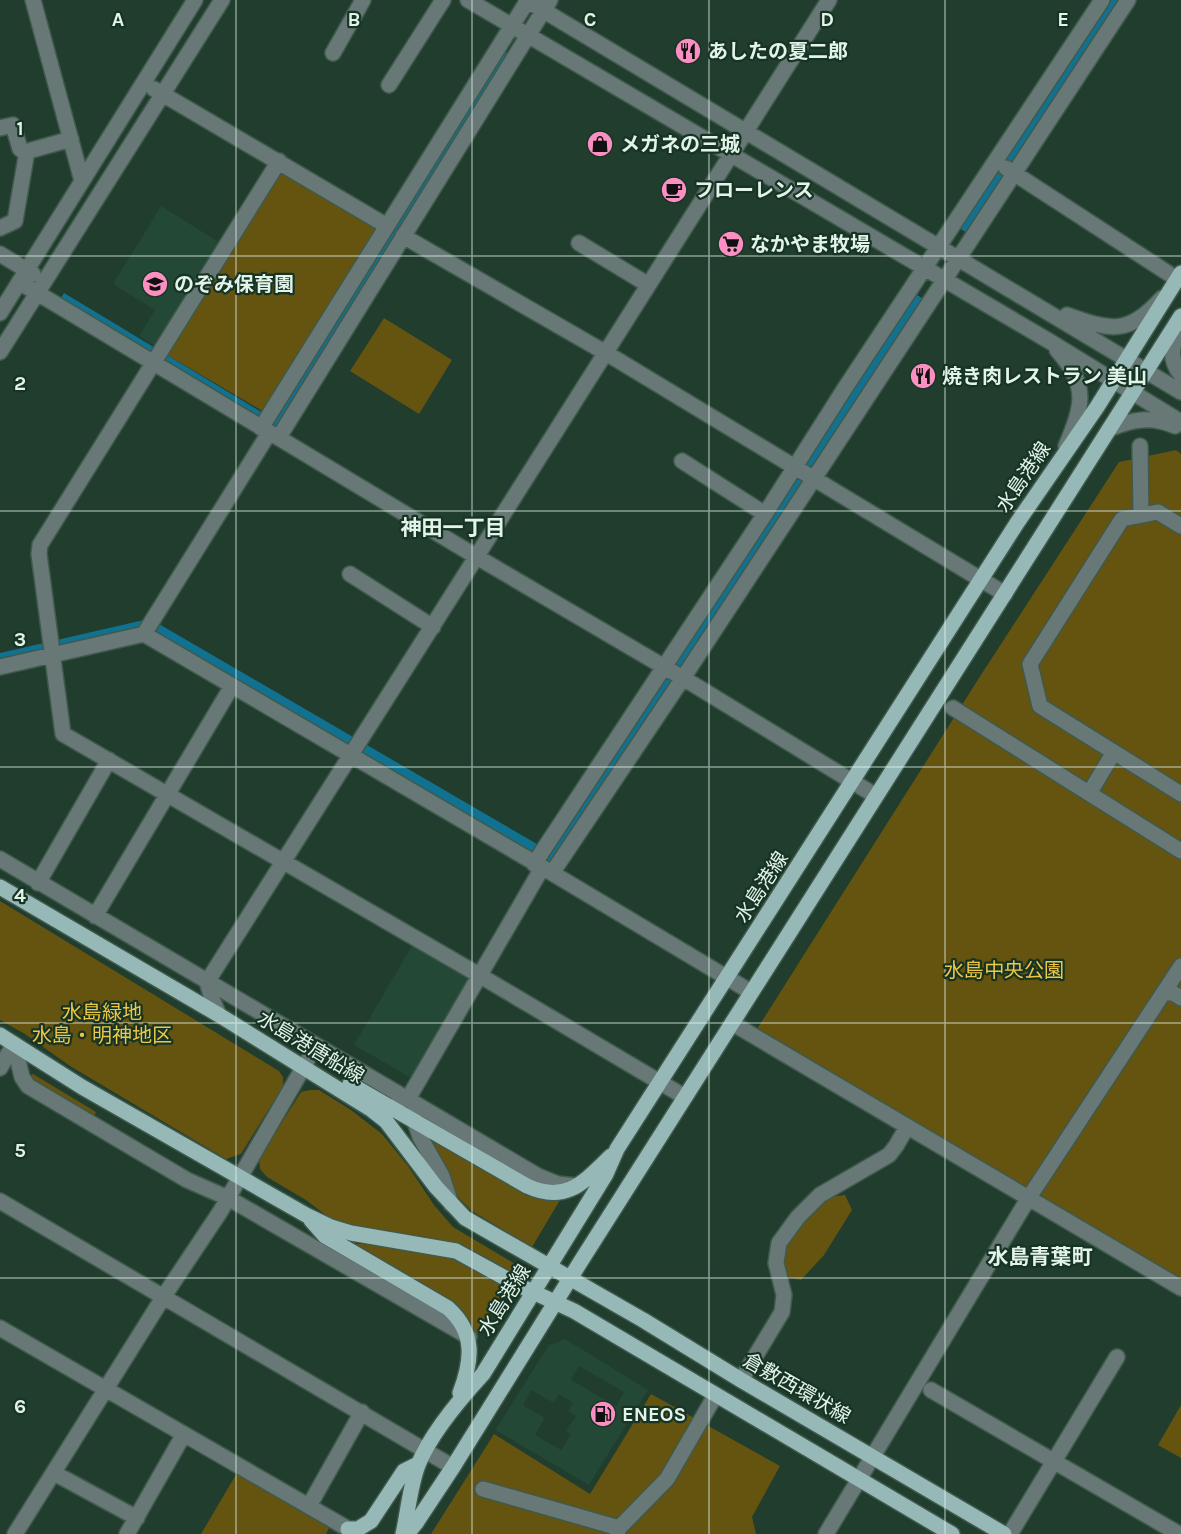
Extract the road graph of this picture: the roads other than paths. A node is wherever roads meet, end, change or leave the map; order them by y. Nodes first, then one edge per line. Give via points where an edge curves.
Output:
1 (33, 0) edge
2 (195, 0) edge
3 (222, 0) edge
4 (363, 0) edge
5 (443, 0) edge
6 (468, 0) edge
7 (527, 0) edge
8 (829, 0) edge
9 (1102, 0) edge
10 (1128, 0) edge
11 (547, 5) edge
12 (512, 26) junction
13 (527, 35) junction
14 (1081, 52) junction
15 (333, 53) dead end
16 (143, 83) junction
17 (389, 85) dead end
18 (163, 94) junction
19 (0, 128) edge
20 (745, 132) junction
21 (70, 139) junction
22 (27, 152) junction
23 (730, 156) junction
24 (279, 161) junction
25 (1005, 167) junction
26 (82, 181) junction
27 (0, 228) edge
28 (396, 229) junction
29 (579, 243) dead end
30 (939, 246) junction
31 (0, 254) edge
32 (958, 259) junction
33 (925, 268) junction
34 (23, 276) junction
35 (944, 279) junction
36 (1176, 280) edge
37 (647, 284) junction
38 (41, 286) junction
39 (1038, 305) junction
40 (0, 313) edge
41 (1181, 316) edge
42 (1181, 324) edge
43 (1049, 341) junction
44 (0, 352) edge
45 (606, 353) junction
46 (157, 357) junction
47 (1127, 359) junction
48 (1146, 371) junction
49 (1181, 375) edge
50 (1114, 381) junction
51 (1133, 392) junction
52 (1181, 392) edge
53 (1181, 422) edge
54 (268, 427) junction
55 (1181, 428) edge
56 (1109, 429) junction
57 (1140, 446) dead end
58 (1062, 457) junction
59 (682, 461) dead end
60 (804, 472) junction
61 (765, 514) junction
62 (1141, 515) junction
63 (1181, 526) edge
64 (477, 557) junction
65 (350, 574) dead end
66 (982, 579) junction
67 (1005, 594) junction
68 (433, 627) junction
69 (147, 628) junction
70 (51, 648) junction
71 (0, 667) edge
72 (673, 673) junction
73 (232, 686) junction
74 (953, 708) dead end
75 (356, 749) junction
76 (1114, 752) junction
77 (109, 760) junction
78 (853, 782) junction
79 (1090, 792) junction
80 (168, 794) junction
81 (1181, 794) edge
82 (876, 796) junction
83 (1181, 851) edge
84 (0, 859) edge
85 (284, 862) junction
86 (542, 862) junction
87 (38, 883) junction
88 (0, 887) edge
89 (95, 916) junction
90 (1181, 966) edge
91 (479, 975) junction
92 (728, 978) junction
93 (207, 982) junction
94 (173, 989) junction
95 (751, 993) junction
96 (1164, 993) junction
97 (1181, 998) edge
98 (219, 1015) junction
99 (732, 1023) junction
100 (0, 1035) edge
101 (14, 1044) junction
102 (305, 1065) junction
103 (0, 1068) edge
104 (661, 1082) junction
105 (685, 1097) junction
106 (407, 1099) junction
107 (385, 1103) junction
108 (414, 1120) junction
109 (907, 1127) junction
110 (617, 1149) junction
111 (239, 1177) junction
112 (577, 1186) junction
113 (228, 1198) junction
114 (1028, 1199) junction
115 (0, 1201) edge
116 (451, 1204) junction
117 (306, 1215) junction
118 (549, 1267) junction
119 (570, 1278) junction
120 (1181, 1288) edge
121 (534, 1292) junction
122 (164, 1296) junction
123 (555, 1302) junction
124 (0, 1328) edge
125 (469, 1337) junction
126 (1117, 1357) dead end
127 (741, 1380) junction
128 (106, 1389) junction
129 (931, 1390) dead end
130 (715, 1396) junction
131 (457, 1402) junction
132 (362, 1413) junction
133 (184, 1434) junction
134 (426, 1450) junction
135 (872, 1456) junction
136 (1055, 1463) junction
137 (418, 1464) junction
138 (453, 1467) junction
139 (54, 1473) junction
140 (858, 1479) junction
141 (483, 1489) dead end
142 (309, 1506) junction
143 (136, 1518) junction
144 (618, 1531) edge
145 (353, 1532) edge
146 (15, 1534) edge
147 (128, 1534) edge
148 (405, 1534) edge
149 (826, 1534) edge
150 (952, 1534) edge
151 (1004, 1534) edge
152 (1010, 1534) edge
153 (1179, 1534) edge

1 - 21 street
2 - 16 street
3 - 18 street
4 - 15 street
5 - 17 street
6 - 12 street
7 - 11 street
7 - 12 street
8 - 20 street
9 - 14 street
10 - 14 street
11 - 13 street
11 - 20 street
12 - 13 street
12 - 28 street
13 - 23 street
13 - 28 street
14 - 25 street
14 - 25 street
16 - 18 street
16 - 26 street
18 - 24 street
18 - 38 street
19 - 22 street via 13,125 20,149
20 - 23 street
20 - 30 street
21 - 22 street
21 - 26 street
22 - 27 street via 15,221
23 - 33 street
23 - 37 street
24 - 28 street
24 - 46 street
25 - 30 street
25 - 32 street
25 - 36 street
26 - 34 street
28 - 45 street
28 - 54 street
28 - 54 street
29 - 37 street
30 - 32 street
30 - 33 street
31 - 34 street
32 - 35 street
32 - 39 street
33 - 35 street
33 - 60 street via 845,388
34 - 38 street
34 - 40 street
35 - 43 street
35 - 60 street
36 - 39 street via 1131,325 1095,325
36 - 47 main road, 水島港線
37 - 45 street
38 - 44 street
38 - 46 street
39 - 47 street
41 - 48 main road, 水島港線
42 - 49 street via 1172,350
43 - 50 street
43 - 58 street via 1080,384 1078,416
45 - 60 street
45 - 64 street
46 - 54 street
46 - 70 street via 40,545
47 - 48 street
47 - 50 main road, 水島港線
48 - 51 main road, 水島港線
48 - 52 street
50 - 51 street
50 - 58 main road, 水島港線
51 - 53 street
51 - 56 main road, 水島港線
54 - 64 street
54 - 69 street
55 - 56 street via 1150,418
56 - 67 main road, 水島港線
57 - 62 street
58 - 66 main road, 水島港線
59 - 61 street
60 - 61 street
60 - 66 street
60 - 72 street
61 - 72 street
62 - 63 street via 1158,512
62 - 76 street via 1122,519 1030,664 1040,706
64 - 68 street
64 - 72 street
65 - 68 street
66 - 67 street
66 - 78 main road, 水島港線
67 - 82 main road, 水島港線
68 - 75 street
69 - 70 street
69 - 73 street
70 - 71 street
70 - 77 street via 63,734
72 - 78 street
72 - 86 street
72 - 86 street
73 - 75 street
73 - 80 street
74 - 79 street
75 - 85 street
75 - 86 street
76 - 79 street
76 - 81 street
77 - 80 street
77 - 87 street
78 - 82 street
78 - 92 main road, 水島港線
79 - 83 street
80 - 85 street
80 - 89 street
82 - 95 main road, 水島港線
84 - 87 street
85 - 91 street
85 - 93 street
86 - 91 street
86 - 92 street
87 - 89 street
88 - 94 main road, 水島港唐船線
89 - 93 street
90 - 96 street
91 - 104 street
91 - 106 street
92 - 95 street
92 - 104 main road, 水島港線
93 - 94 street
93 - 98 street
93 - 106 street
94 - 98 main road, 水島港唐船線
95 - 99 main road, 水島港線
96 - 97 street
96 - 114 street
98 - 102 main road, 水島港唐船線
99 - 105 main road, 水島港線
99 - 109 street
100 - 101 main road
101 - 103 street
101 - 111 main road
101 - 113 street via 28,1086 187,1180
102 - 107 main road
102 - 111 street
102 - 116 main road, 水島港唐船線 via 386,1121
104 - 105 street
104 - 110 main road, 水島港線
105 - 119 main road, 水島港線
106 - 107 street
106 - 108 street
106 - 112 street via 538,1176
107 - 108 main road
108 - 112 main road via 535,1190 556,1193
108 - 116 street via 442,1176
109 - 114 street
109 - 127 street via 889,1155 820,1195 779,1243 776,1263 784,1295 782,1312
110 - 112 main road
110 - 118 main road, 水島港線
111 - 113 street
111 - 117 main road
113 - 122 street
113 - 125 street
114 - 120 street
114 - 135 street
115 - 122 street
116 - 118 main road, 水島港唐船線 via 465,1218
117 - 121 main road via 351,1233 456,1251
117 - 125 main road via 324,1236 448,1308
118 - 119 main road, 水島港唐船線
118 - 121 main road, 水島港線
119 - 123 main road, 水島港線
119 - 127 main road, 倉敷西環状線
121 - 123 main road
121 - 131 main road, 水島港線 via 483,1374
122 - 128 street
122 - 132 street
123 - 130 main road
123 - 138 main road, 水島港線
124 - 128 street
125 - 131 main road via 469,1370
126 - 136 street
127 - 135 main road, 倉敷西環状線
128 - 133 street
128 - 139 street
129 - 136 street
130 - 140 main road
130 - 144 street via 667,1479
131 - 134 main road, 水島港線
132 - 134 street
132 - 142 street
133 - 142 street
133 - 143 street
134 - 137 main road, 水島港線
134 - 138 street
135 - 140 street
135 - 151 main road, 倉敷西環状線
136 - 152 street
136 - 153 street
137 - 145 main road via 404,1471 371,1521
137 - 148 main road, 水島港線
138 - 148 main road, 水島港線
139 - 143 street
139 - 146 street
140 - 149 street
140 - 150 main road
141 - 144 street
142 - 145 street
143 - 147 street

